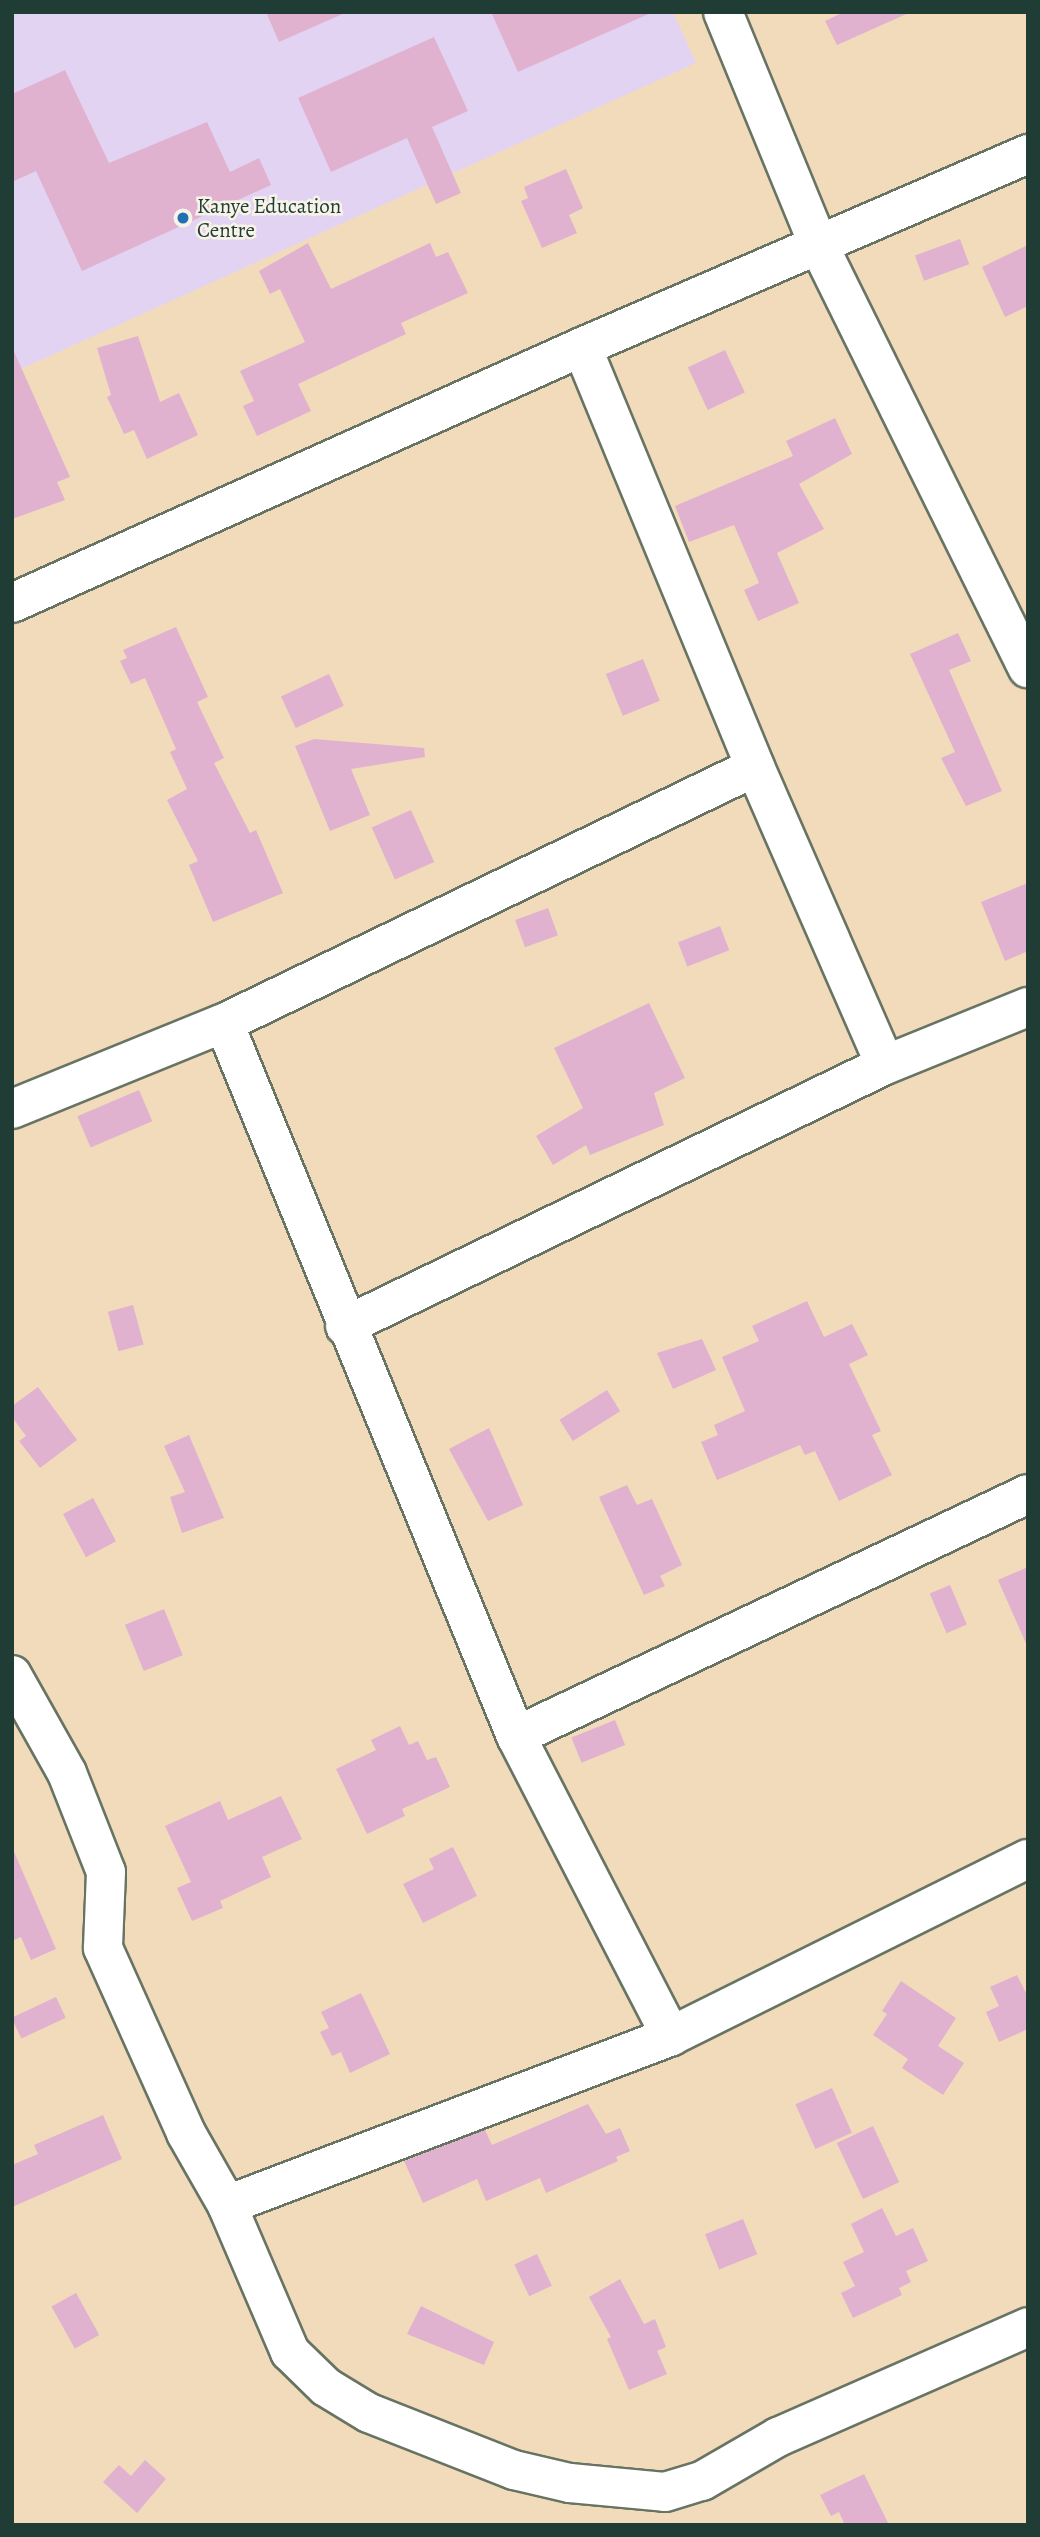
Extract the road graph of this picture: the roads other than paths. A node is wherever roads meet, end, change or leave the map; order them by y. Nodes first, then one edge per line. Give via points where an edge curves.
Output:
1 (723, 12) edge
2 (1028, 154) edge
3 (819, 246) junction
4 (582, 347) junction
5 (12, 603) edge
6 (1028, 668) edge
7 (755, 767) junction
8 (1028, 1007) edge
9 (224, 1023) junction
10 (885, 1065) junction
11 (12, 1109) edge
12 (345, 1326) junction
13 (1028, 1494) edge
14 (12, 1675) edge
15 (516, 1736) junction
16 (1028, 1859) edge
17 (671, 2036) junction
18 (227, 2205) junction
19 (1028, 2327) edge

1 - 3 street
2 - 3 street
3 - 4 street
3 - 6 street
4 - 5 street
4 - 7 street
7 - 9 street
7 - 10 street
8 - 10 street
9 - 11 street
9 - 12 street
10 - 12 street
12 - 15 street
13 - 15 street
14 - 18 street via 67,1773 106,1872 103,1948 186,2133
15 - 17 street
16 - 17 street
17 - 18 street
18 - 19 street via 290,2352 326,2387 369,2413 435,2441 514,2470 570,2483 665,2492 702,2481 778,2437

